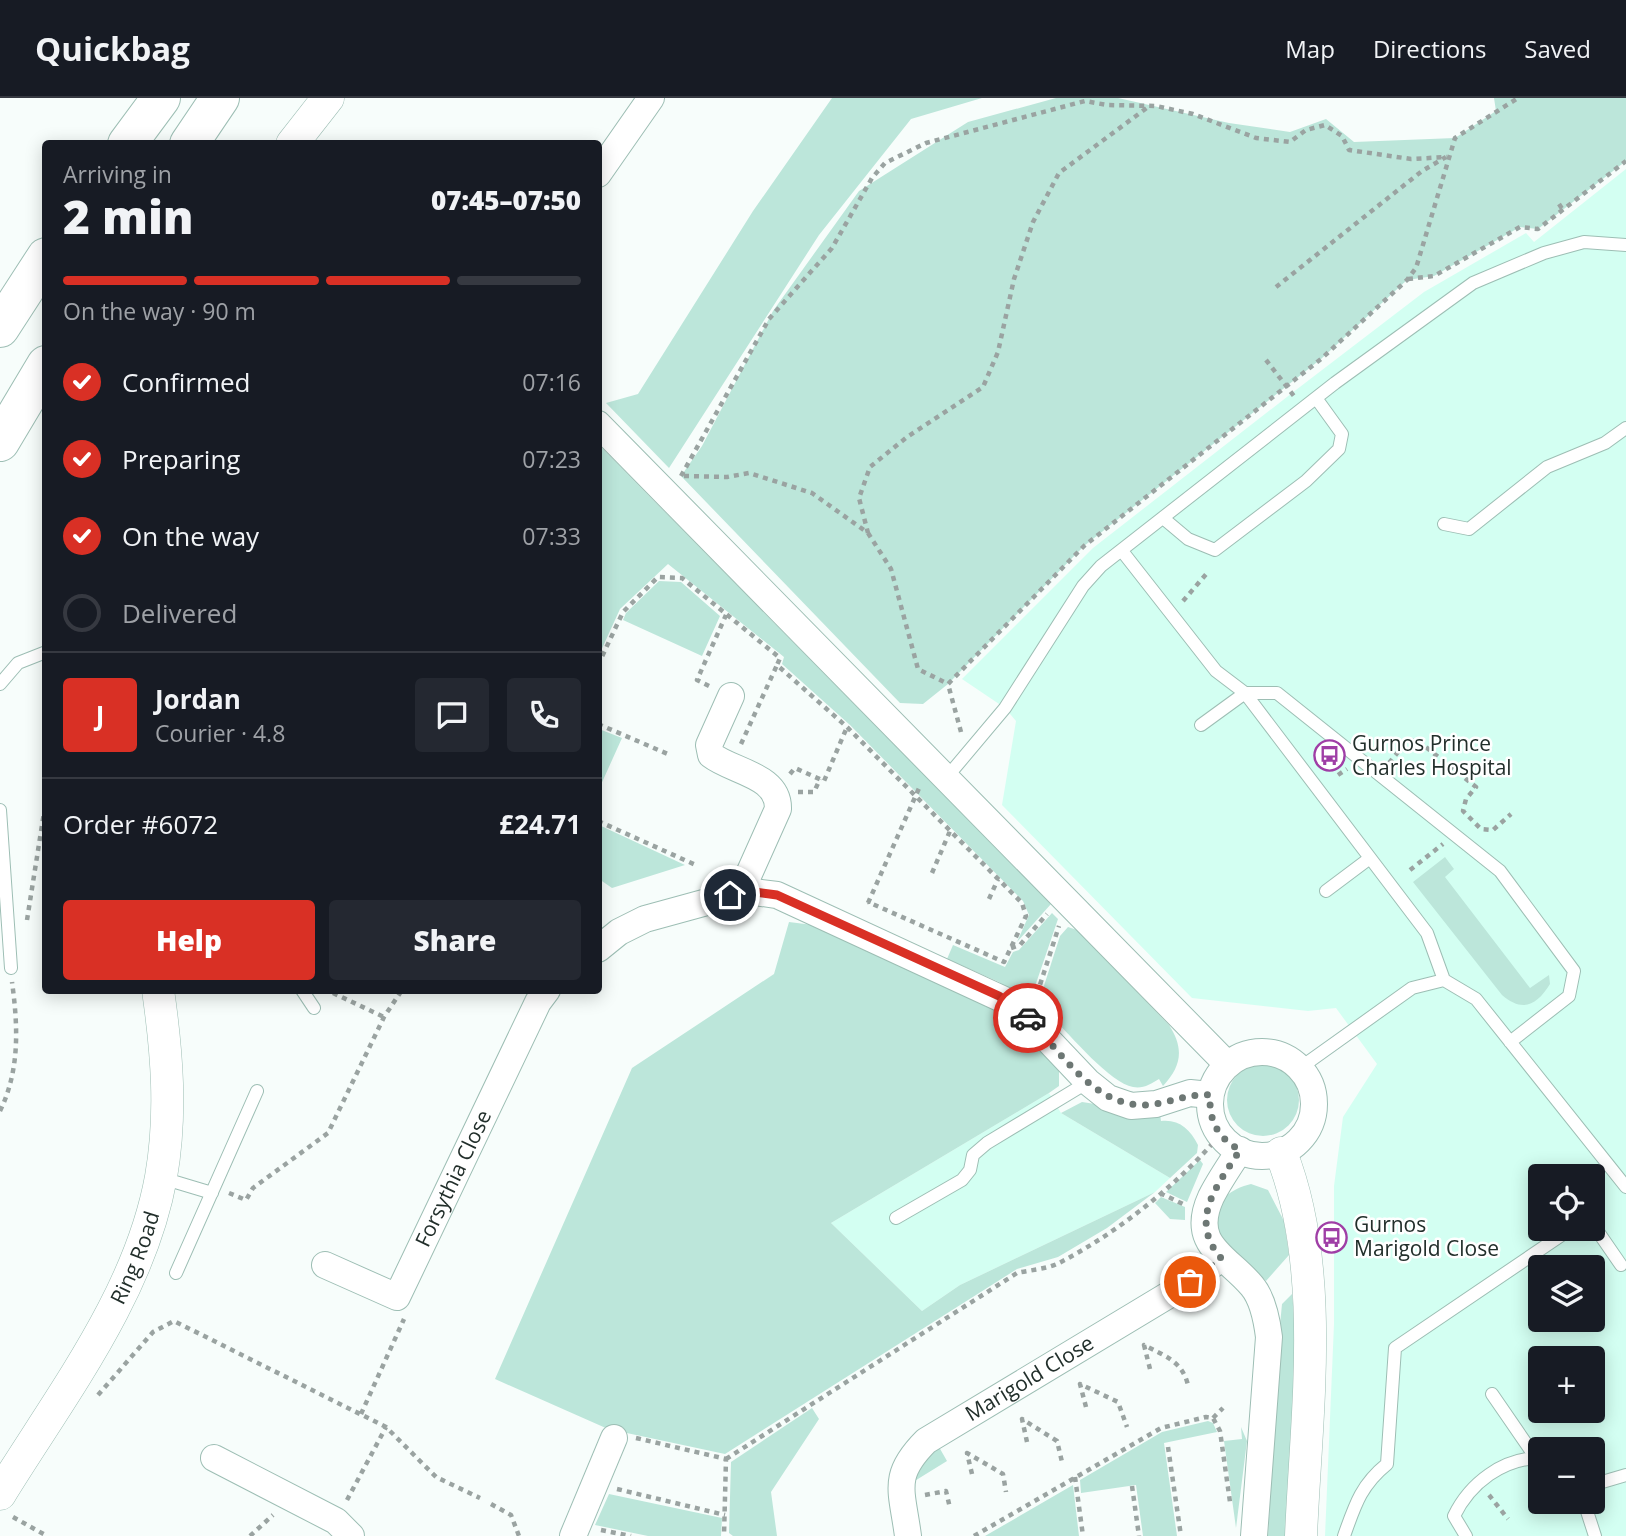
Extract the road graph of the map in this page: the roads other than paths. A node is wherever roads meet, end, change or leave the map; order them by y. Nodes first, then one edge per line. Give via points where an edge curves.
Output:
1 (161, 98) edge
2 (220, 98) edge
3 (328, 98) edge
4 (650, 98) edge
5 (130, 140) edge
6 (192, 140) edge
7 (299, 140) edge
8 (602, 168) edge
9 (1626, 245) edge
10 (42, 263) edge
11 (0, 328) edge
12 (42, 372) edge
13 (1316, 398) junction
14 (602, 427) edge
15 (1626, 428) edge
16 (0, 442) edge
17 (1163, 518) junction
18 (1444, 523) dead end
19 (1122, 551) junction
20 (42, 654) edge
21 (0, 684) edge
22 (1245, 693) junction
23 (731, 696) dead end
24 (1201, 725) dead end
25 (947, 777) junction
26 (0, 810) edge
27 (1370, 858) junction
28 (747, 891) junction
29 (1326, 891) dead end
30 (602, 945) edge
31 (10, 968) dead end
32 (1444, 979) junction
33 (158, 994) edge
34 (305, 994) edge
35 (544, 994) edge
36 (314, 1008) dead end
37 (1510, 1042) junction
38 (1227, 1065) junction
39 (1300, 1068) junction
40 (1088, 1082) junction
41 (257, 1091) dead end
42 (1210, 1095) junction
43 (1230, 1142) junction
44 (1281, 1153) junction
45 (161, 1178) junction
46 (1626, 1187) edge
47 (213, 1190) junction
48 (896, 1218) dead end
49 (1553, 1241) edge
50 (1604, 1241) edge
51 (1221, 1258) junction
52 (325, 1265) dead end
53 (1620, 1265) dead end
54 (176, 1273) dead end
55 (1492, 1394) dead end
56 (614, 1438) road end
57 (1528, 1444) edge
58 (214, 1458) dead end
59 (1528, 1458) edge
60 (1626, 1475) edge
61 (1605, 1481) edge
62 (11, 1508) edge
63 (1588, 1514) edge
64 (343, 1528) edge
65 (573, 1536) edge
66 (908, 1536) edge
67 (1254, 1536) edge
68 (1301, 1536) edge
69 (1344, 1536) edge
70 (1466, 1536) edge
71 (1595, 1536) edge

1 - 5 highway
2 - 6 highway
3 - 7 street
4 - 8 street
9 - 13 lane via 1584,242 1544,253 1473,283
10 - 11 highway
12 - 16 highway
13 - 17 lane
13 - 17 lane via 1342,434 1339,449 1306,481 1215,550 1188,539
14 - 25 street via 672,483
15 - 18 lane via 1605,443 1547,467 1469,529
17 - 19 lane
19 - 22 lane via 1216,671
19 - 25 lane via 1083,586 1005,708
20 - 21 lane via 18,663
22 - 24 lane
22 - 27 lane
22 - 37 lane via 1277,693 1500,871 1574,971 1569,996
23 - 28 street via 709,745 711,755 760,779 779,796 748,876
25 - 38 street
26 - 31 lane
27 - 29 lane
27 - 32 lane via 1427,933
28 - 30 street via 645,919
28 - 40 street via 777,895 999,996 1015,1005
32 - 37 lane via 1476,999
32 - 39 lane via 1412,988
33 - 45 street, Ring Road via 168,1077
34 - 36 lane
35 - 52 street, Forsythia Close via 397,1297
37 - 46 lane
38 - 39 street via 1256,1052 1272,1052
38 - 42 street
39 - 44 street via 1309,1080 1314,1110 1301,1138
40 - 42 street via 1108,1098 1130,1106 1191,1093
40 - 48 lane via 987,1143 973,1155 962,1180
41 - 47 lane
42 - 43 street via 1209,1112
43 - 44 street via 1257,1157
43 - 51 street via 1205,1222 1209,1244
44 - 68 street via 1298,1202 1307,1268 1309,1338
45 - 47 lane
45 - 62 street, Ring Road via 140,1248 112,1312
47 - 54 lane
49 - 69 lane via 1395,1348 1387,1464 1369,1478
50 - 53 lane
51 - 66 street, Marigold Close via 1190,1282 926,1441 907,1460 901,1481
51 - 67 street via 1254,1287 1269,1330
55 - 57 lane
56 - 65 street
58 - 64 street
59 - 70 lane via 1504,1464 1461,1500 1454,1516
60 - 61 lane
63 - 71 lane

